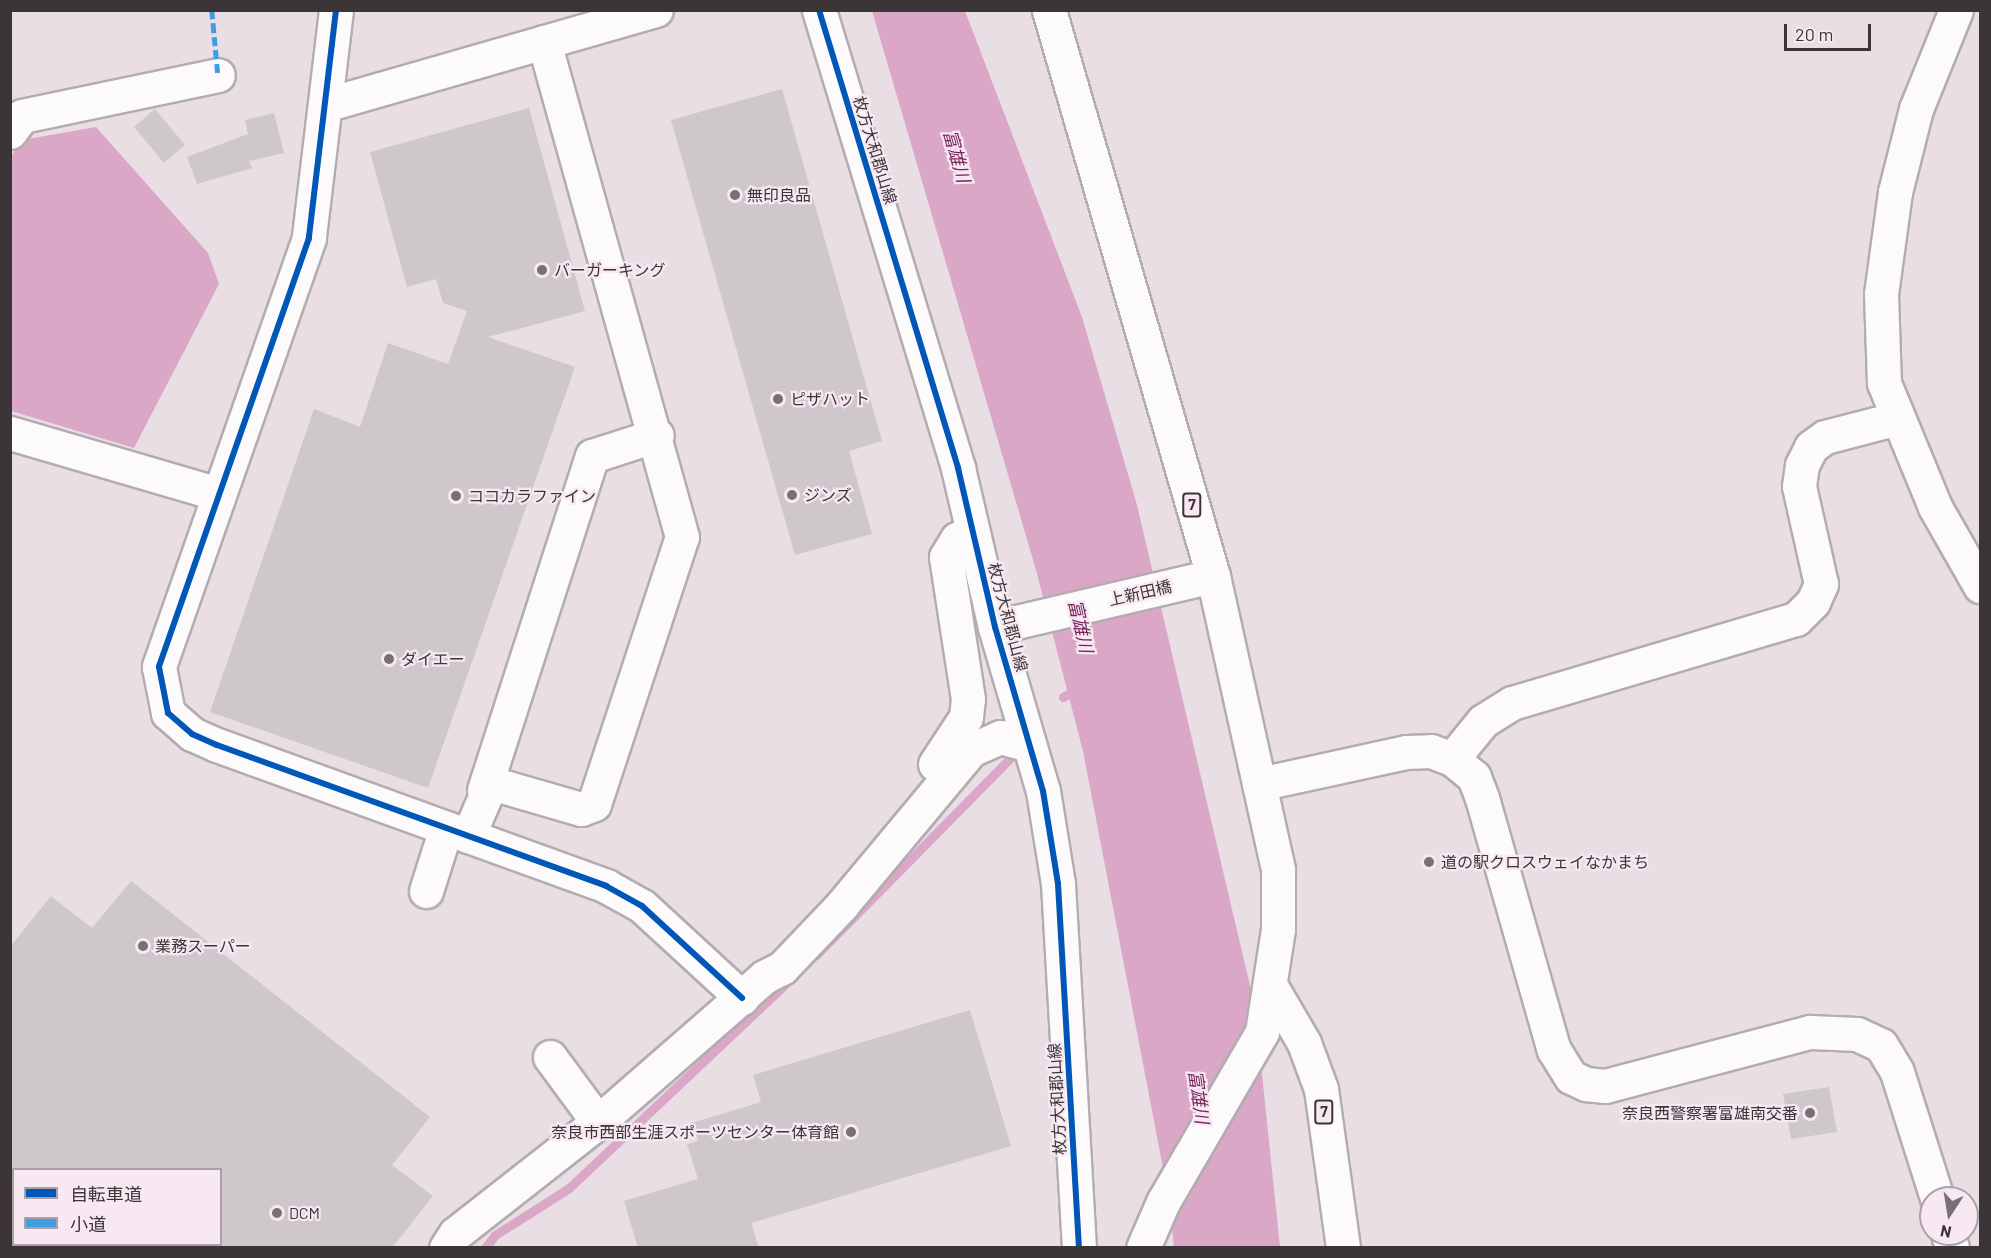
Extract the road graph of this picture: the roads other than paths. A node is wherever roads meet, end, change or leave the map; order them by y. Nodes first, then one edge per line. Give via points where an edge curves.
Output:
1 (336, 10) edge
2 (819, 10) edge
3 (1049, 10) edge
4 (1956, 10) edge
5 (653, 11) edge
6 (544, 42) junction
7 (218, 75) dead end
8 (328, 104) junction
9 (10, 132) edge
10 (1898, 418) junction
11 (10, 433) edge
12 (657, 435) junction
13 (218, 494) junction
14 (973, 532) junction
15 (1202, 578) junction
16 (1980, 586) edge
17 (1007, 624) junction
18 (1029, 745) junction
19 (1452, 759) junction
20 (1259, 783) junction
21 (484, 790) junction
22 (457, 832) junction
23 (426, 891) dead end
24 (753, 987) junction
25 (1270, 998) junction
26 (550, 1057) dead end
27 (598, 1122) junction
28 (1933, 1186) edge
29 (446, 1248) edge
30 (1079, 1248) edge
31 (1143, 1248) edge
32 (1343, 1248) edge

1 - 8 street
2 - 14 street, 枚方大和郡山線 via 958,468
3 - 15 street, 7
4 - 10 street via 1916,109 1894,192 1881,294 1884,383
5 - 6 street
6 - 8 street
6 - 12 street
7 - 9 street via 22,116
8 - 13 street via 309,238
10 - 16 street via 1935,507
10 - 19 street via 1825,437 1811,447 1802,465 1799,486 1821,584 1814,602 1796,619 1512,703 1483,721
11 - 13 street
12 - 21 street via 592,456
12 - 21 street via 682,537 594,804 581,809 497,782
13 - 22 street via 159,667 168,713 192,734 217,745
14 - 17 street, 枚方大和郡山線
14 - 24 street via 957,539 946,557 968,699 958,734 769,959
15 - 17 street, 上新田橋
15 - 20 street, 7
17 - 18 street, 枚方大和郡山線
18 - 24 street via 1000,737 971,750 841,906 782,968
18 - 30 street, 枚方大和郡山線 via 1043,791 1058,884
19 - 20 street via 1431,751 1406,752
19 - 28 street via 1474,777 1482,798 1554,1050 1571,1077 1605,1086 1810,1032 1857,1034 1881,1045 1897,1072
20 - 25 street, 7 via 1278,870
21 - 22 street
22 - 23 street
22 - 24 street via 606,886 642,906
24 - 27 street
25 - 31 street, 7 via 1262,1032 1235,1086 1162,1202
25 - 32 street, 7 via 1304,1043 1321,1089
26 - 27 street
27 - 29 street via 482,1212

